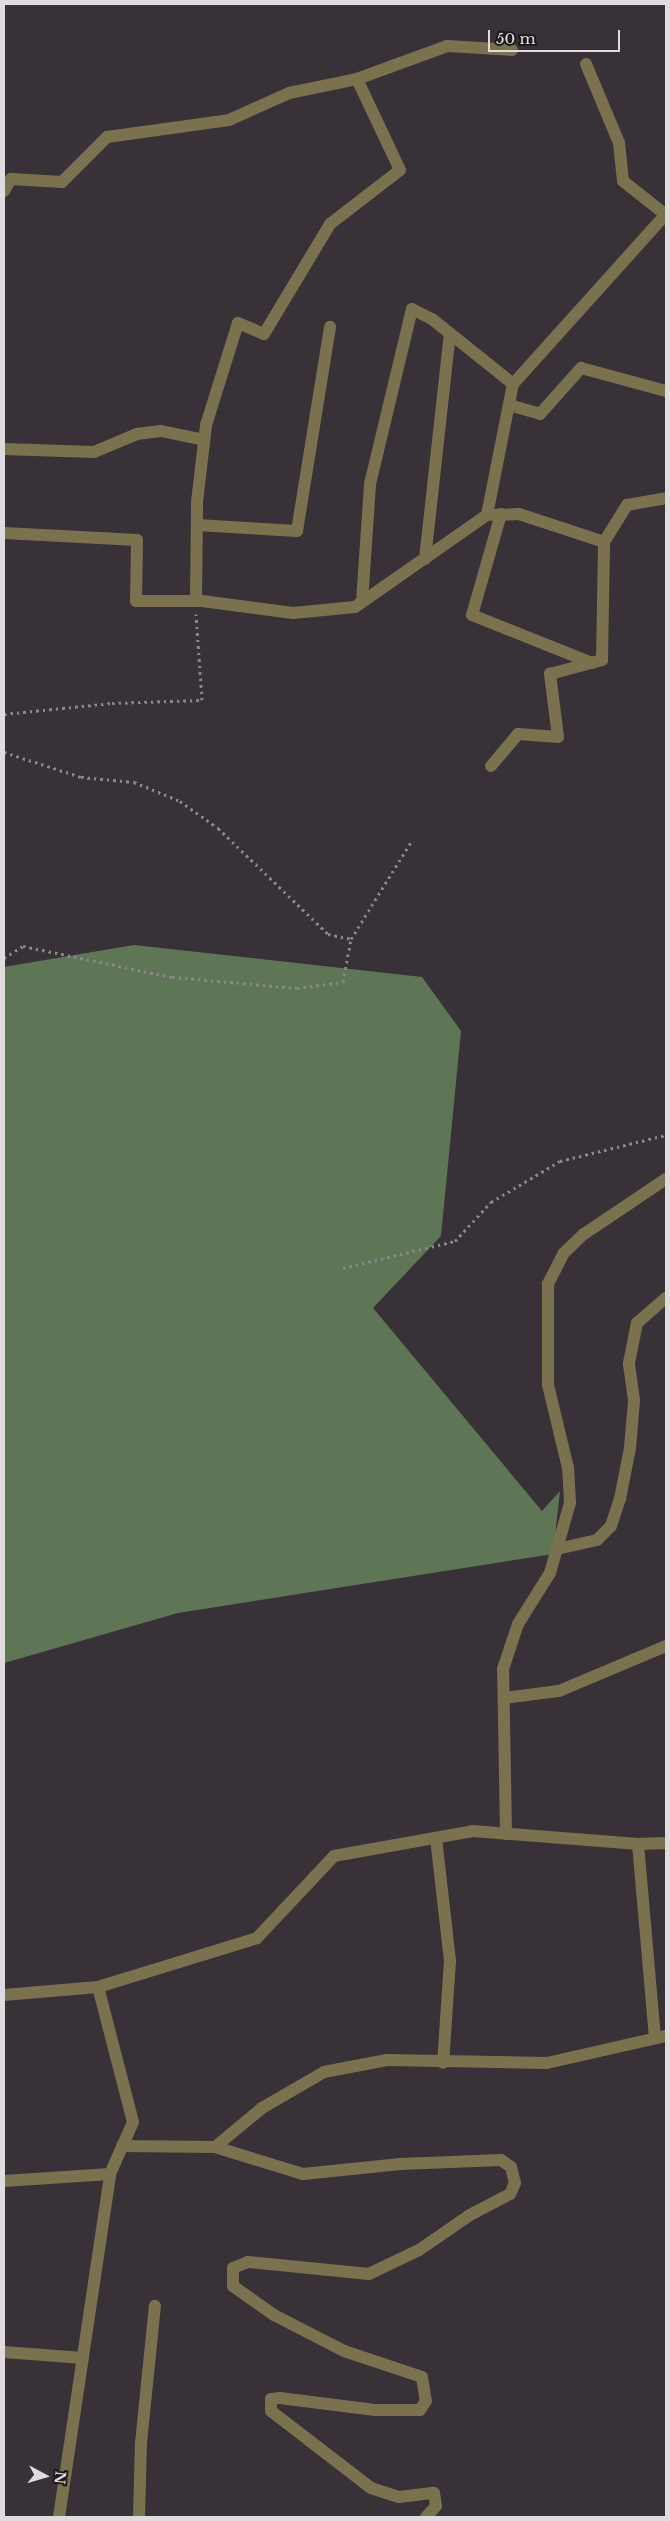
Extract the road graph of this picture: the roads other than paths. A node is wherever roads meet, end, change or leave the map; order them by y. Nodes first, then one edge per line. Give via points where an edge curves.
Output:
1 (512, 50) dead end
2 (586, 64) dead end
3 (357, 79) junction
4 (4, 191) edge
5 (666, 215) edge
6 (330, 327) dead end
7 (450, 334) junction
8 (513, 384) junction
9 (666, 391) edge
10 (509, 405) junction
11 (204, 440) junction
12 (4, 449) edge
13 (666, 498) edge
14 (500, 514) junction
15 (487, 515) junction
16 (197, 525) junction
17 (4, 534) edge
18 (604, 542) junction
19 (425, 558) junction
20 (196, 601) junction
21 (362, 602) junction
22 (592, 663) junction
23 (491, 766) dead end
24 (666, 1179) edge
25 (666, 1298) edge
26 (558, 1549) junction
27 (666, 1646) edge
28 (504, 1698) junction
29 (506, 1834) junction
30 (436, 1838) junction
31 (666, 1843) edge
32 (638, 1844) junction
33 (98, 1987) junction
34 (4, 1996) edge
35 (660, 2037) edge
36 (443, 2063) junction
37 (122, 2146) junction
38 (215, 2147) junction
39 (110, 2174) junction
40 (4, 2181) edge
41 (155, 2306) dead end
42 (4, 2352) edge
43 (84, 2358) junction
44 (59, 2517) edge
45 (139, 2517) edge
46 (426, 2517) edge

1 - 3 street via 447,46
2 - 5 street via 619,143 623,181
3 - 4 street via 289,93 229,120 107,138 62,182 11,179
3 - 11 street via 400,170 330,224 264,334 238,323
5 - 8 street
6 - 16 street via 296,531
7 - 8 street
7 - 19 street
7 - 21 street via 412,309 370,484
8 - 10 street
9 - 10 street via 582,368 540,414
10 - 15 street
11 - 12 street via 161,431 137,434 94,452
11 - 16 street
13 - 18 street via 627,505
14 - 15 street
14 - 18 street via 519,514
14 - 22 street via 472,615
15 - 19 street
16 - 20 street
17 - 20 street via 137,540 136,602
18 - 22 street via 602,660
19 - 21 street
20 - 21 street via 293,613 355,607
22 - 23 street via 550,674 558,737 518,734
24 - 26 street via 584,1234 564,1253 548,1284 548,1385 568,1468 570,1503
25 - 26 street via 637,1323 629,1363 634,1400 630,1448 611,1526 597,1540
26 - 28 street via 550,1573 518,1624 503,1669
27 - 28 street via 559,1690
28 - 29 street
29 - 30 street via 472,1831
29 - 32 street
30 - 33 street via 334,1856 257,1938
30 - 36 street via 450,1961
31 - 32 street
32 - 35 street
33 - 34 street
33 - 37 street via 133,2122
35 - 36 street via 547,2062
36 - 38 street via 387,2060 324,2072 262,2108
37 - 38 street
37 - 39 street
38 - 46 street via 303,2174 400,2164 501,2160 511,2167 515,2183 510,2194 470,2215 419,2250 369,2274 248,2262 233,2268 233,2286 274,2315 344,2351 422,2377 426,2401 420,2410 376,2410 280,2398 271,2400 271,2411 372,2488 399,2496 434,2493 436,2506
39 - 40 street
39 - 43 street
41 - 45 street via 141,2443
42 - 43 street
43 - 44 street

